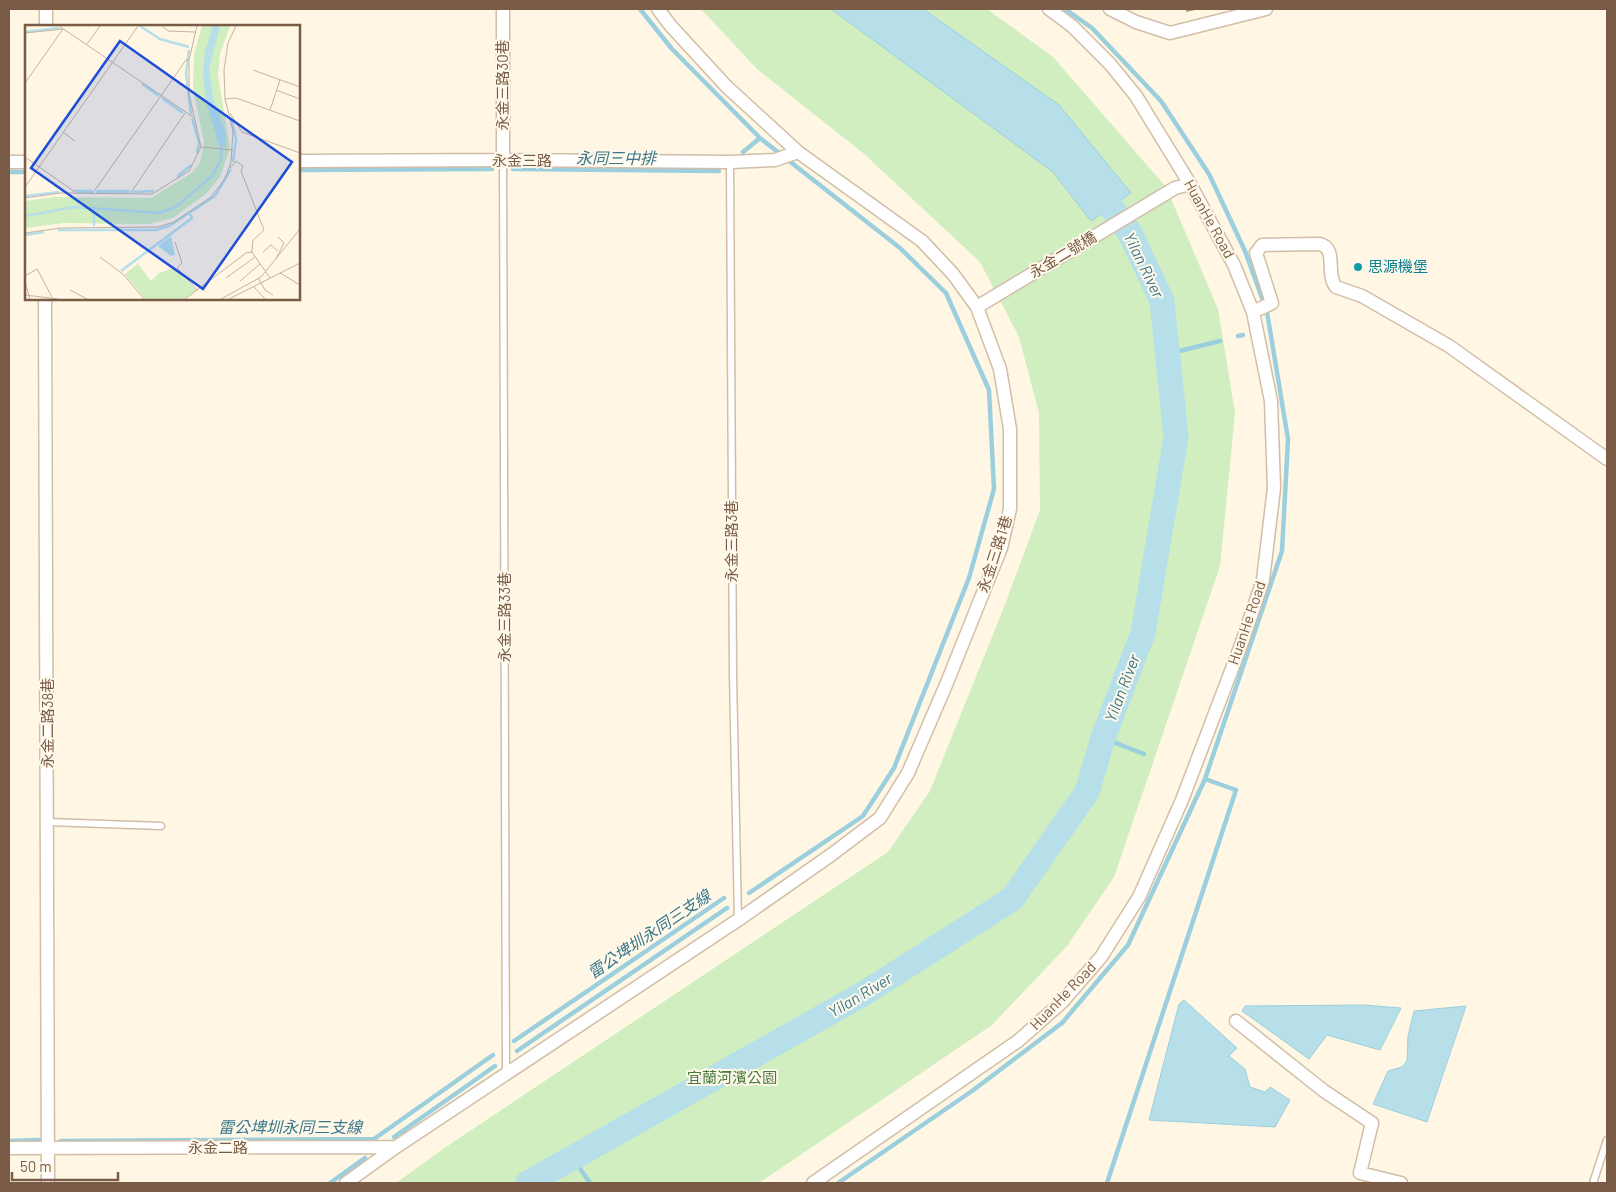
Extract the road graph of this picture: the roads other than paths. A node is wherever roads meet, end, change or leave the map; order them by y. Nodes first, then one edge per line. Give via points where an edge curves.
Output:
1 (46, 9) edge
2 (503, 9) edge
3 (658, 9) edge
4 (1049, 9) edge
5 (1110, 9) edge
6 (1266, 9) edge
7 (46, 25) edge
8 (798, 152) junction
9 (503, 160) junction
10 (300, 161) edge
11 (9, 162) edge
12 (25, 162) edge
13 (730, 162) junction
14 (1190, 184) junction
15 (45, 300) edge
16 (977, 307) junction
17 (1253, 312) junction
18 (1607, 459) edge
19 (48, 822) junction
20 (161, 826) dead end
21 (738, 920) junction
22 (1236, 1021) dead end
23 (506, 1074) junction
24 (1607, 1140) edge
25 (396, 1147) junction
26 (9, 1148) edge
27 (48, 1148) junction
28 (48, 1183) edge
29 (346, 1183) edge
30 (813, 1183) edge
31 (1401, 1183) edge
32 (1593, 1183) edge

1 - 7 street
2 - 9 street, 永金三路30巷
3 - 8 street, 永金三路1巷 via 726,86
4 - 14 street, HuanHe Road via 1072,26 1136,96
5 - 6 street via 1170,33
8 - 13 street, 永金三路 via 775,160
8 - 16 street, 永金三路1巷 via 922,241 953,274
9 - 10 street, 永金三路
9 - 13 street, 永金三路
9 - 23 lane, 永金三路33巷
11 - 12 street
13 - 21 lane, 永金三路3巷
14 - 16 street, 永金二號橋 via 1175,188
14 - 17 street, HuanHe Road via 1234,264
15 - 19 street, 永金二路38巷
16 - 21 street, 永金三路1巷 via 1000,369 1010,429 1010,508 1001,548 908,773 880,818
17 - 18 street via 1272,304 1256,253 1262,245 1325,245 1329,251 1330,276 1336,287 1362,296 1449,346
17 - 30 street, HuanHe Road via 1271,401 1274,488 1263,580 1182,800 1139,898 1101,957 1062,1002 1018,1042
19 - 20 lane
19 - 27 street, 永金二路38巷
21 - 23 street, 永金三路1巷
22 - 31 street via 1324,1091 1372,1123 1360,1173
23 - 25 street, 永金三路1巷
24 - 32 lane
25 - 27 street, 永金二路
25 - 29 street, 永金三路1巷
26 - 27 street, 永金二路
27 - 28 street, 永金二路38巷

